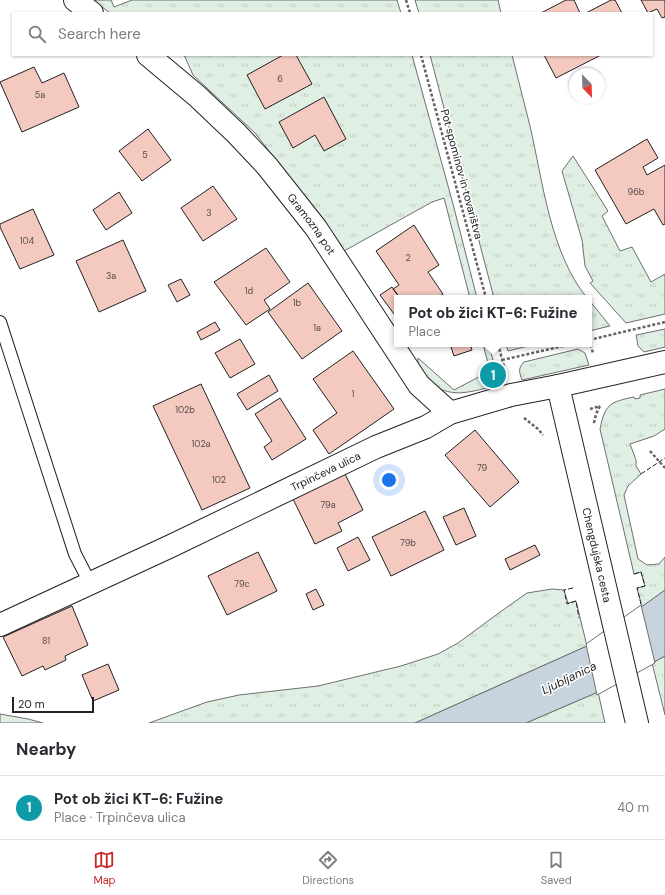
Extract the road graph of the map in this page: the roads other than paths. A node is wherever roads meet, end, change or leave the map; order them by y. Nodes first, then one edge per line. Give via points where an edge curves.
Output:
1 (75, 0) edge
2 (91, 12) edge
3 (149, 56) edge
4 (0, 322) edge
5 (394, 347) edge
6 (394, 347) edge
7 (665, 362) edge
8 (558, 386) junction
9 (450, 413) junction
10 (90, 583) junction
11 (0, 625) edge
12 (637, 723) edge

1 - 2 street
3 - 6 street, Gramozna pot via 197,96 267,166 316,228
4 - 10 lane via 75,554
5 - 9 street, Gramozna pot via 419,385
7 - 8 street, Trpinčeva ulica
8 - 9 street, Trpinčeva ulica via 511,395
8 - 12 street, Chengdujska cesta
9 - 10 street, Trpinčeva ulica via 426,427 376,447
10 - 11 street, Trpinčeva ulica

